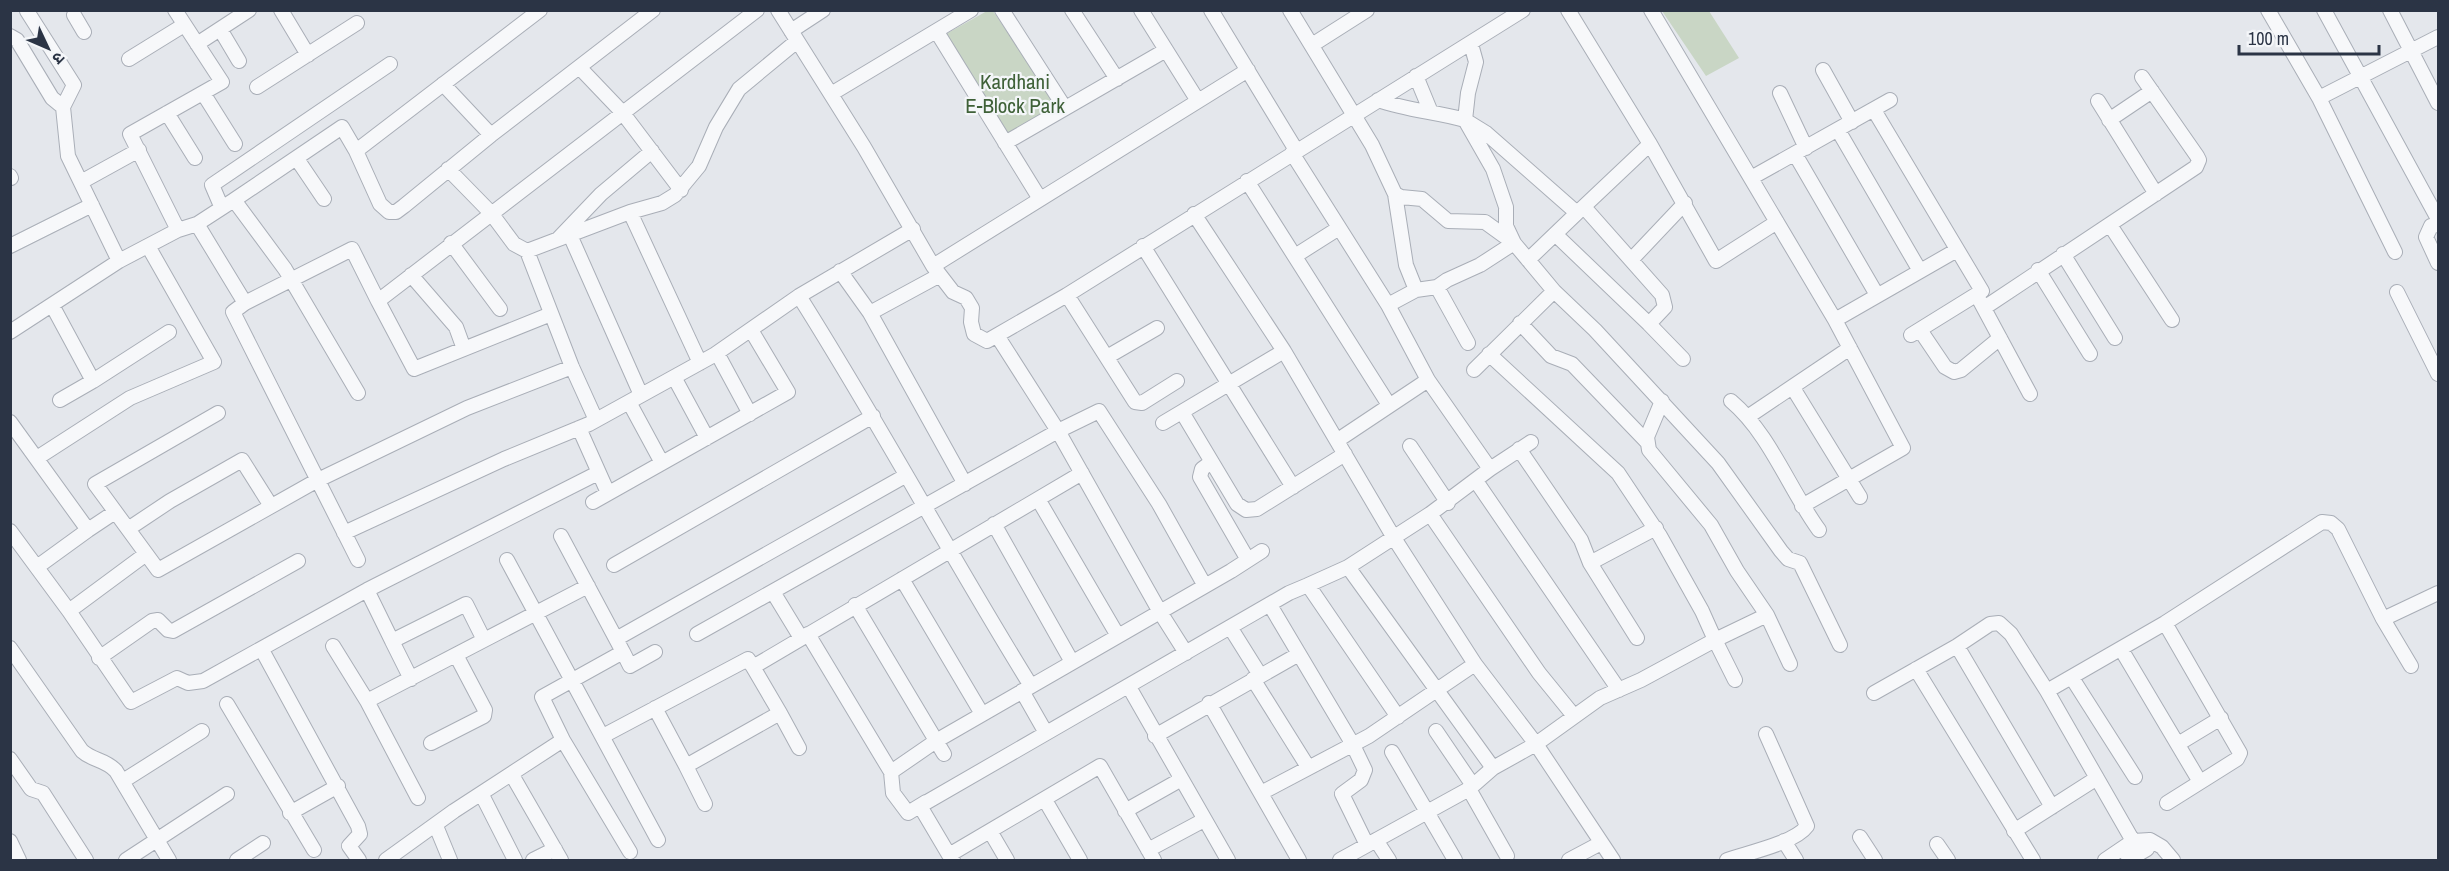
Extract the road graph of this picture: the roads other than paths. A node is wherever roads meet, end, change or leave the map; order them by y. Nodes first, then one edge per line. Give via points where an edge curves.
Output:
1 (175, 10) edge
2 (249, 10) edge
3 (281, 10) edge
4 (540, 10) edge
5 (653, 10) edge
6 (756, 10) edge
7 (778, 10) edge
8 (824, 10) edge
9 (971, 10) edge
10 (1002, 10) edge
11 (1072, 10) edge
12 (1141, 10) edge
13 (1211, 10) edge
14 (1290, 10) edge
15 (1523, 10) edge
16 (1568, 10) edge
17 (1652, 10) edge
18 (2268, 10) edge
19 (2324, 10) edge
20 (2390, 10) edge
21 (27, 11) edge
22 (75, 12) edge
23 (1363, 12) edge
24 (1507, 15) edge
25 (357, 23) dead end
26 (184, 25) junction
27 (220, 29) junction
28 (84, 32) dead end
29 (937, 32) junction
30 (10, 36) edge
31 (794, 36) junction
32 (2439, 37) edge
33 (197, 44) junction
34 (1471, 44) junction
35 (1312, 45) junction
36 (1166, 50) junction
37 (2411, 51) junction
38 (308, 55) junction
39 (129, 59) dead end
40 (239, 61) dead end
41 (390, 64) dead end
42 (579, 67) junction
43 (1248, 70) junction
44 (1822, 70) dead end
45 (1416, 76) junction
46 (2142, 77) dead end
47 (2360, 78) junction
48 (1117, 79) junction
49 (443, 84) junction
50 (257, 87) dead end
51 (2152, 92) junction
52 (203, 93) junction
53 (1780, 93) dead end
54 (831, 94) junction
55 (2319, 98) junction
56 (1378, 100) junction
57 (1890, 100) dead end
58 (1198, 101) junction
59 (2098, 101) dead end
60 (2439, 103) edge
61 (329, 106) junction
62 (63, 107) junction
63 (1065, 108) junction
64 (1430, 110) junction
65 (1874, 110) junction
66 (622, 112) junction
67 (167, 113) junction
68 (1354, 114) junction
69 (1465, 120) junction
70 (2109, 120) junction
71 (1852, 122) junction
72 (342, 127) junction
73 (1838, 130) junction
74 (491, 135) junction
75 (1005, 143) junction
76 (235, 144) dead end
77 (1650, 144) junction
78 (139, 150) junction
79 (356, 151) junction
80 (652, 151) junction
81 (1800, 151) junction
82 (1294, 152) junction
83 (195, 158) dead end
84 (297, 159) junction
85 (448, 169) junction
86 (1751, 178) junction
87 (1247, 181) junction
88 (81, 182) junction
89 (681, 190) junction
90 (1395, 194) junction
91 (2156, 194) junction
92 (324, 199) dead end
93 (1040, 199) junction
94 (228, 203) junction
95 (1685, 203) junction
96 (92, 205) junction
97 (1580, 210) junction
98 (630, 212) junction
99 (491, 213) junction
100 (1194, 213) junction
101 (2439, 219) edge
102 (1777, 222) junction
103 (197, 224) junction
104 (2110, 225) junction
105 (2439, 225) edge
106 (1339, 228) junction
107 (913, 229) junction
108 (178, 230) junction
109 (1555, 234) junction
110 (563, 238) junction
111 (452, 243) junction
112 (1514, 243) junction
113 (10, 246) edge
114 (148, 246) junction
115 (1143, 246) junction
116 (1958, 250) junction
117 (527, 251) junction
118 (2395, 252) dead end
119 (2063, 254) junction
120 (1295, 256) junction
121 (1632, 259) junction
122 (1528, 260) junction
123 (119, 261) junction
124 (2439, 263) edge
125 (2038, 270) junction
126 (840, 271) junction
127 (936, 271) junction
128 (1920, 271) junction
129 (411, 275) junction
130 (292, 280) junction
131 (1437, 287) junction
132 (1416, 290) junction
133 (1554, 291) junction
134 (2397, 292) dead end
135 (1067, 295) junction
136 (1877, 295) junction
137 (1976, 295) junction
138 (799, 296) junction
139 (378, 301) junction
140 (244, 303) junction
141 (52, 305) junction
142 (1388, 305) junction
143 (1984, 308) junction
144 (500, 309) dead end
145 (870, 313) junction
146 (551, 314) junction
147 (1835, 320) junction
148 (2172, 320) dead end
149 (1520, 323) junction
150 (1649, 324) junction
151 (1157, 328) dead end
152 (752, 330) junction
153 (10, 332) edge
154 (169, 332) dead end
155 (998, 337) junction
156 (2000, 338) junction
157 (2115, 338) dead end
158 (1468, 343) dead end
159 (1850, 348) junction
160 (464, 349) junction
161 (1284, 351) junction
162 (717, 353) junction
163 (1490, 354) junction
164 (2090, 354) dead end
165 (1107, 357) junction
166 (1683, 359) dead end
167 (700, 363) junction
168 (572, 367) junction
169 (1474, 370) dead end
170 (2439, 374) edge
171 (674, 377) junction
172 (1428, 380) junction
173 (93, 381) junction
174 (1176, 381) dead end
175 (1228, 384) junction
176 (1793, 388) junction
177 (358, 393) dead end
178 (2030, 394) dead end
179 (642, 395) junction
180 (60, 400) dead end
181 (1662, 401) junction
182 (1731, 401) dead end
183 (629, 402) junction
184 (1389, 405) junction
185 (1182, 412) junction
186 (218, 413) dead end
187 (750, 414) junction
188 (873, 416) junction
189 (1749, 416) junction
190 (596, 420) junction
191 (10, 422) edge
192 (1163, 423) dead end
193 (579, 428) junction
194 (1058, 431) junction
195 (707, 438) junction
196 (1338, 440) junction
197 (1647, 442) junction
198 (1410, 446) dead end
199 (1345, 454) junction
200 (37, 458) junction
201 (662, 463) junction
202 (1210, 463) junction
203 (1490, 469) junction
204 (598, 473) junction
205 (1082, 473) junction
206 (905, 476) junction
207 (1849, 479) junction
208 (316, 481) junction
209 (1476, 481) junction
210 (965, 484) junction
211 (1293, 487) junction
212 (608, 493) junction
213 (1860, 497) dead end
214 (1038, 499) junction
215 (592, 502) dead end
216 (1448, 503) junction
217 (271, 506) junction
218 (1802, 506) junction
219 (925, 507) junction
220 (115, 512) junction
221 (1430, 514) junction
222 (994, 524) junction
223 (1656, 528) junction
224 (128, 529) junction
225 (88, 530) junction
226 (1820, 530) dead end
227 (10, 531) edge
228 (344, 533) junction
229 (561, 536) dead end
230 (1394, 538) junction
231 (950, 550) junction
232 (1262, 551) dead end
233 (146, 554) junction
234 (358, 560) dead end
235 (507, 560) dead end
236 (1248, 560) junction
237 (298, 561) dead end
238 (1590, 563) junction
239 (614, 565) dead end
240 (37, 567) junction
241 (1348, 567) junction
242 (902, 579) junction
243 (1308, 585) junction
244 (588, 586) junction
245 (1205, 586) junction
246 (367, 590) junction
247 (773, 592) junction
248 (2437, 596) edge
249 (855, 605) junction
250 (1270, 605) junction
251 (69, 610) junction
252 (1160, 612) junction
253 (535, 613) junction
254 (1767, 615) junction
255 (2383, 619) junction
256 (2165, 623) junction
257 (1230, 627) junction
258 (697, 634) dead end
259 (804, 636) junction
260 (1118, 636) junction
261 (1637, 638) dead end
262 (616, 639) junction
263 (484, 640) junction
264 (1715, 640) junction
265 (392, 641) junction
266 (1840, 645) dead end
267 (333, 646) dead end
268 (1957, 646) junction
269 (10, 648) edge
270 (2121, 649) junction
271 (262, 650) junction
272 (623, 652) junction
273 (655, 652) dead end
274 (1186, 652) junction
275 (1299, 654) junction
276 (456, 655) junction
277 (99, 658) junction
278 (1072, 662) junction
279 (1475, 664) junction
280 (1790, 664) dead end
281 (2411, 666) dead end
282 (753, 667) junction
283 (1916, 669) junction
284 (1257, 677) junction
285 (2072, 678) junction
286 (411, 679) junction
287 (572, 680) junction
288 (1735, 681) dead end
289 (1129, 687) junction
290 (1026, 689) junction
291 (1618, 690) junction
292 (1437, 691) junction
293 (2048, 691) junction
294 (1874, 693) dead end
295 (367, 701) junction
296 (1209, 703) junction
297 (227, 704) dead end
298 (655, 708) junction
299 (780, 713) junction
300 (982, 714) junction
301 (1574, 716) junction
302 (1398, 717) junction
303 (2222, 717) junction
304 (202, 731) dead end
305 (1436, 731) dead end
306 (1046, 733) junction
307 (1766, 734) dead end
308 (603, 736) junction
309 (1155, 736) junction
310 (563, 740) junction
311 (936, 741) junction
312 (1352, 742) junction
313 (431, 743) dead end
314 (1536, 744) junction
315 (2178, 744) junction
316 (800, 748) dead end
317 (1392, 752) dead end
318 (944, 754) dead end
319 (10, 759) edge
320 (686, 766) junction
321 (1308, 767) junction
322 (1493, 768) junction
323 (891, 772) junction
324 (512, 775) junction
325 (2134, 777) dead end
326 (2097, 778) junction
327 (1180, 780) junction
328 (123, 781) junction
329 (2200, 782) junction
330 (338, 786) junction
331 (1471, 786) junction
332 (227, 794) dead end
333 (1261, 794) junction
334 (482, 795) junction
335 (418, 798) dead end
336 (1045, 800) junction
337 (927, 802) junction
338 (2167, 803) dead end
339 (705, 804) dead end
340 (2052, 807) junction
341 (1125, 811) junction
342 (1428, 812) junction
343 (290, 813) junction
344 (1204, 820) junction
345 (436, 826) junction
346 (990, 831) junction
347 (2014, 831) junction
348 (1860, 837) dead end
349 (157, 839) junction
350 (10, 840) edge
351 (658, 840) dead end
352 (1784, 841) junction
353 (2145, 841) junction
354 (263, 843) dead end
355 (1372, 843) junction
356 (1602, 843) junction
357 (1937, 844) dead end
358 (314, 850) dead end
359 (630, 852) dead end
360 (558, 855) edge
361 (1151, 855) edge
362 (1507, 856) dead end
363 (951, 858) edge
364 (385, 860) edge
365 (19, 861) edge
366 (86, 861) edge
367 (126, 861) edge
368 (169, 861) edge
369 (237, 861) edge
370 (359, 861) edge
371 (450, 861) edge
372 (515, 861) edge
373 (533, 861) edge
374 (1007, 861) edge
375 (1080, 861) edge
376 (1228, 861) edge
377 (1299, 861) edge
378 (1340, 861) edge
379 (1389, 861) edge
380 (1455, 861) edge
381 (1569, 861) edge
382 (1613, 861) edge
383 (1727, 861) edge
384 (1796, 861) edge
385 (1875, 861) edge
386 (1948, 861) edge
387 (2033, 861) edge
388 (2105, 861) edge
389 (2128, 861) edge
390 (2173, 861) edge

1 - 26 street
2 - 27 street
3 - 38 street
4 - 49 street
5 - 42 street
6 - 66 street
7 - 31 street
8 - 31 street
9 - 29 street
10 - 63 street
11 - 48 street
12 - 36 street
13 - 43 street
14 - 35 street
15 - 24 street
16 - 77 street
17 - 86 street
18 - 55 street
19 - 47 street
20 - 37 street
21 - 62 street via 74,85
22 - 28 street
23 - 35 street
24 - 34 street
25 - 38 street
26 - 33 street
26 - 39 street
27 - 33 street
27 - 40 street
29 - 54 street
29 - 75 street
30 - 62 street via 17,40 52,98
31 - 54 street
31 - 89 street via 739,89 699,166
32 - 37 street
33 - 52 street via 222,82
34 - 45 street
34 - 69 street via 1476,62
35 - 68 street
36 - 48 street
36 - 58 street
37 - 47 street
37 - 60 street
38 - 50 street
41 - 61 street
42 - 66 street
42 - 74 street
43 - 58 street
43 - 82 street
44 - 71 street
45 - 56 street
45 - 64 street
46 - 51 street
47 - 55 street
47 - 101 street
48 - 63 street
49 - 74 street
49 - 79 street
51 - 70 street
51 - 91 street via 2199,160 2196,167
52 - 67 street
52 - 76 street
53 - 81 street
54 - 107 street
55 - 118 street
56 - 64 street via 1396,107
56 - 68 street
57 - 65 street
58 - 93 street
59 - 70 street
61 - 72 street
61 - 94 street via 212,185
62 - 88 street via 68,156
63 - 75 street
64 - 69 street
65 - 71 street
65 - 116 street
66 - 80 street
66 - 99 street
67 - 78 street via 130,134
67 - 83 street
68 - 82 street
68 - 90 street
69 - 97 street
69 - 112 street via 1493,169 1506,207 1506,226
70 - 91 street
71 - 73 street
72 - 79 street
72 - 84 street
73 - 81 street
73 - 128 street
74 - 85 street
75 - 93 street
77 - 95 street
77 - 97 street
78 - 88 street
78 - 108 street
79 - 85 street via 380,204 389,212 404,206
80 - 89 street
80 - 110 street via 601,194
81 - 86 street
81 - 136 street
82 - 87 street
82 - 106 street
84 - 92 street
84 - 94 street
85 - 99 street
86 - 102 street
87 - 100 street
87 - 120 street
88 - 96 street
89 - 98 street via 662,203
90 - 112 street via 1422,199 1448,221 1485,222
90 - 132 street via 1406,265
91 - 104 street
93 - 127 street
94 - 103 street
94 - 130 street
95 - 102 street via 1716,261
95 - 121 street
96 - 113 street
96 - 123 street
97 - 109 street
97 - 121 street
98 - 110 street
98 - 167 street
99 - 111 street
99 - 117 street via 514,244
100 - 115 street
100 - 161 street
102 - 147 street
103 - 108 street
103 - 140 street
104 - 119 street
104 - 148 street
105 - 124 street via 2431,226 2427,237
106 - 120 street
106 - 142 street
107 - 126 street
107 - 127 street
108 - 114 street
109 - 122 street
109 - 150 street
110 - 117 street
110 - 179 street
111 - 129 street
111 - 144 street
112 - 122 street
112 - 131 street
114 - 123 street
114 - 200 street via 214,362 130,398
115 - 135 street
115 - 175 street
116 - 128 street
116 - 137 street via 1982,291
117 - 146 street
119 - 125 street
119 - 157 street
120 - 184 street
121 - 150 street via 1665,301
122 - 133 street
123 - 141 street
125 - 143 street
125 - 164 street
126 - 138 street
126 - 145 street
127 - 145 street
127 - 155 street via 953,292 966,298 972,308 974,334 987,341
128 - 136 street
129 - 139 street
129 - 160 street via 456,327
130 - 139 street via 352,249
130 - 140 street
130 - 177 street
131 - 132 street
131 - 158 street
132 - 142 street
133 - 149 street
133 - 181 street
134 - 170 street
135 - 155 street
135 - 165 street
136 - 147 street
137 - 143 street
137 - 156 street via 1916,333 1954,372
138 - 152 street
138 - 188 street
139 - 160 street via 414,369
140 - 208 street via 233,312
141 - 153 street
141 - 173 street
142 - 172 street
143 - 156 street
145 - 210 street
146 - 160 street
146 - 168 street
147 - 159 street
149 - 163 street
149 - 197 street via 1551,356 1572,364
150 - 166 street
151 - 165 street
152 - 162 street
152 - 187 street via 788,392
154 - 173 street
155 - 194 street
156 - 178 street
159 - 176 street
159 - 207 street via 1903,448
161 - 175 street
161 - 196 street
162 - 167 street
162 - 187 street
163 - 169 street
163 - 223 street via 1618,473
165 - 174 street via 1138,404
167 - 171 street
168 - 190 street
168 - 208 street via 466,408
171 - 179 street
171 - 195 street
172 - 184 street
172 - 203 street
173 - 180 street
175 - 185 street
175 - 211 street
176 - 189 street
176 - 207 street
179 - 183 street
181 - 197 street
181 - 266 street via 1718,463 1781,551 1788,559 1800,563
182 - 189 street
183 - 190 street
183 - 201 street
184 - 196 street
185 - 192 street
185 - 202 street
186 - 220 street via 95,484
187 - 195 street
188 - 206 street
188 - 239 street
189 - 218 street
190 - 193 street
191 - 200 street
193 - 204 street
193 - 228 street
194 - 205 street
194 - 210 street
194 - 245 street via 1095,412 1102,413
195 - 201 street
196 - 199 street
197 - 254 street via 1654,457 1711,525
198 - 216 street
199 - 211 street
199 - 230 street
200 - 225 street
201 - 212 street
202 - 211 street via 1237,504 1246,510 1257,509
202 - 236 street via 1202,469 1200,477
203 - 209 street
203 - 238 street via 1525,446 1581,540
204 - 212 street
204 - 246 street
205 - 214 street
205 - 252 street
206 - 219 street
206 - 262 street
207 - 213 street
207 - 218 street
208 - 217 street
208 - 228 street
209 - 216 street
209 - 291 street
210 - 219 street
212 - 215 street
214 - 222 street
214 - 260 street
216 - 221 street
217 - 224 street via 242,460
217 - 233 street via 158,570
218 - 226 street
219 - 231 street
219 - 247 street
220 - 224 street
220 - 225 street
221 - 230 street
221 - 301 street via 1539,673
222 - 231 street
222 - 278 street
223 - 238 street
223 - 264 street
224 - 233 street
225 - 240 street
227 - 240 street
228 - 234 street
229 - 244 street
230 - 241 street
230 - 279 street
231 - 242 street
231 - 290 street
232 - 236 street
233 - 251 street
235 - 253 street
236 - 245 street
237 - 277 street via 173,631 158,620 152,621
238 - 261 street
240 - 251 street
241 - 243 street
241 - 292 street
242 - 249 street
242 - 300 street
243 - 250 street
243 - 302 street
244 - 253 street
244 - 262 street
245 - 252 street
246 - 265 street
246 - 271 street
247 - 258 street
247 - 259 street
248 - 255 street
249 - 259 street
249 - 311 street
250 - 257 street
250 - 275 street
251 - 277 street
252 - 260 street
252 - 274 street
253 - 263 street
253 - 287 street
254 - 264 street
254 - 280 street
255 - 256 street via 2338,528 2322,522
255 - 281 street
256 - 270 street
256 - 303 street
257 - 274 street
257 - 284 street
259 - 282 street
259 - 323 street
260 - 278 street
262 - 272 street
263 - 265 street via 466,604
263 - 276 street
264 - 288 street
264 - 291 street
265 - 286 street
267 - 295 street
268 - 283 street
268 - 293 street via 1990,624 1999,623 2011,634
268 - 340 street
269 - 328 street via 82,751 91,759 109,762
270 - 285 street
270 - 315 street
271 - 277 street via 196,684 177,678 131,702
271 - 330 street
272 - 273 street via 630,666
272 - 287 street
274 - 289 street
275 - 284 street
275 - 312 street
276 - 286 street
276 - 313 street via 485,710 484,716
278 - 290 street
279 - 292 street
279 - 314 street
282 - 298 street via 748,659
282 - 299 street
283 - 294 street
283 - 347 street
284 - 296 street
284 - 321 street
285 - 293 street
285 - 325 street
286 - 295 street
287 - 308 street
287 - 310 street via 542,697
289 - 306 street
289 - 309 street
290 - 300 street
290 - 306 street
291 - 301 street
292 - 302 street
292 - 322 street
293 - 326 street
295 - 335 street
296 - 309 street
296 - 333 street
297 - 343 street
298 - 308 street
298 - 320 street
299 - 316 street
299 - 320 street
300 - 311 street
301 - 314 street
302 - 312 street
303 - 315 street
303 - 329 street via 2240,753 2237,759
304 - 328 street
305 - 331 street
306 - 337 street
307 - 352 street via 1807,826
308 - 351 street
309 - 327 street
310 - 324 street
310 - 359 street
311 - 318 street
311 - 323 street
312 - 321 street
312 - 355 street via 1365,776 1342,794
314 - 322 street
314 - 356 street
315 - 329 street
317 - 342 street
319 - 366 street via 31,789 43,793
320 - 339 street
321 - 333 street
322 - 331 street
323 - 337 street via 893,793 908,813
324 - 334 street
324 - 360 street
326 - 340 street
326 - 353 street
327 - 341 street
327 - 344 street
328 - 349 street
329 - 338 street
330 - 343 street
330 - 370 street via 358,826 360,834 349,846
331 - 342 street
331 - 362 street
332 - 349 street
333 - 377 street
334 - 345 street
334 - 372 street
336 - 341 street via 1100,766
336 - 346 street
336 - 375 street
337 - 363 street via 920,806
340 - 347 street
341 - 361 street
342 - 355 street
342 - 380 street
343 - 358 street
344 - 361 street
344 - 376 street
345 - 364 street
345 - 371 street
346 - 363 street
346 - 374 street
347 - 387 street
348 - 385 street
349 - 367 street
349 - 368 street
350 - 365 street
352 - 383 street
352 - 384 street
353 - 388 street
353 - 389 street
353 - 390 street via 2162,847
354 - 369 street
355 - 378 street
355 - 379 street
356 - 381 street
356 - 382 street
357 - 386 street
360 - 373 street

